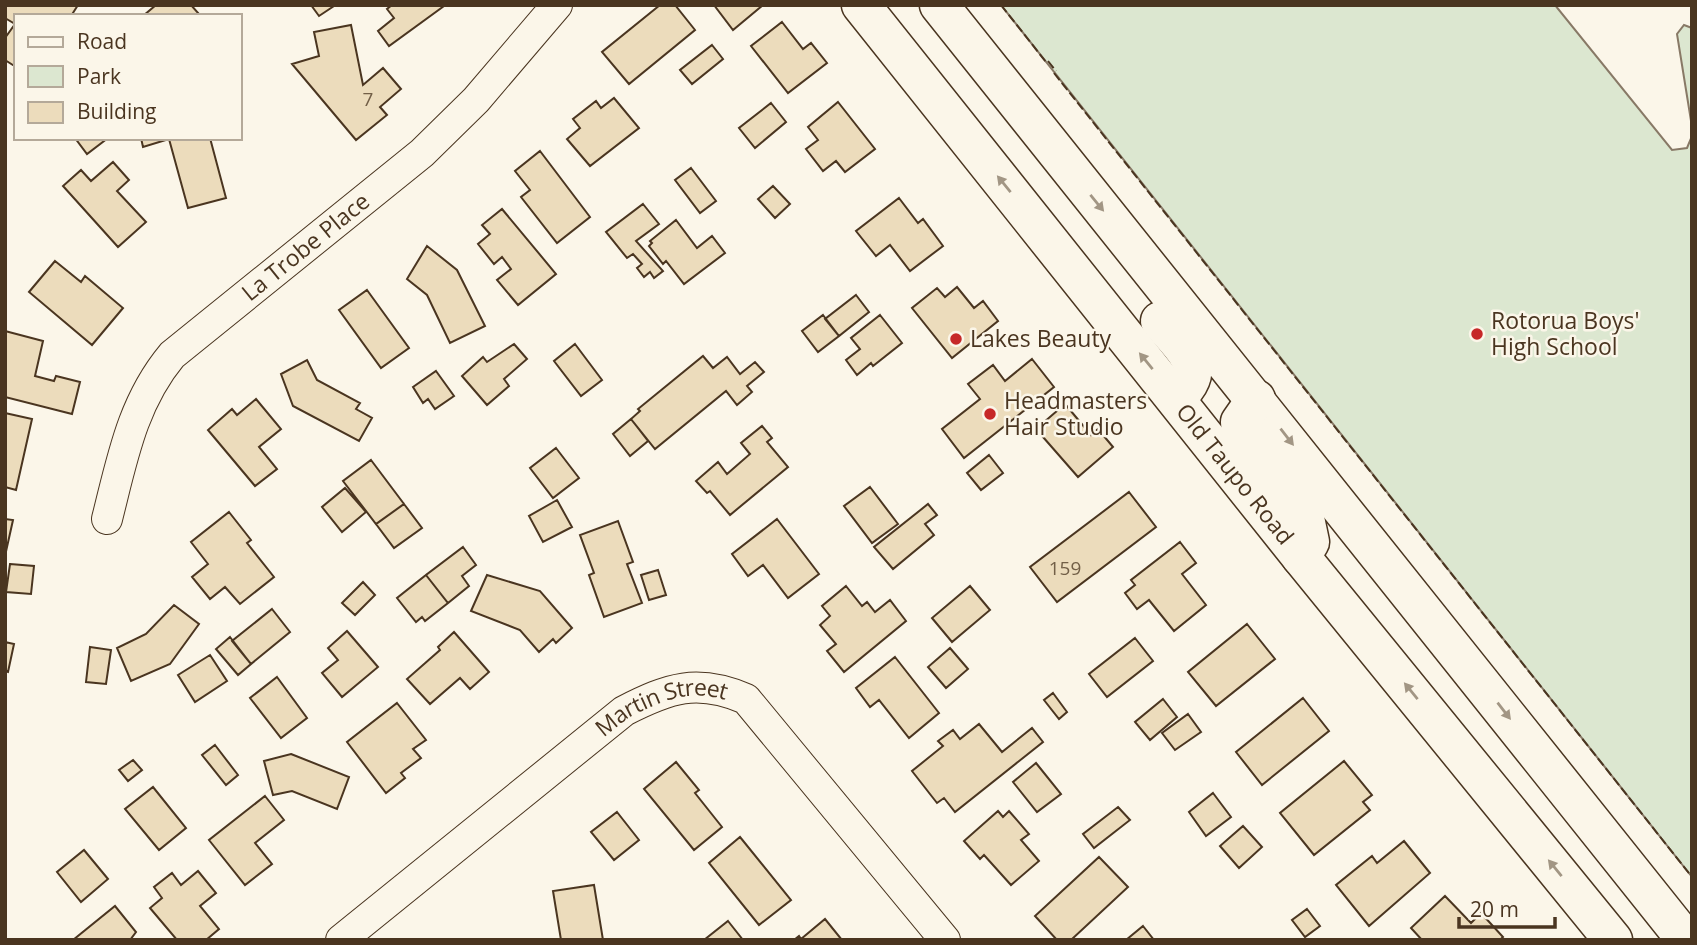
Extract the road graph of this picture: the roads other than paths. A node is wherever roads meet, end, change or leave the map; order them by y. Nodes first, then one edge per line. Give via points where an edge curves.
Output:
1 (557, 5) edge
2 (860, 5) edge
3 (908, 5) edge
4 (939, 5) edge
5 (978, 54) junction
6 (1127, 240) junction
7 (1176, 398) junction
8 (1256, 398) junction
9 (107, 519) dead end
10 (1301, 556) junction
11 (1681, 937) edge
12 (341, 940) edge
13 (945, 940) edge
14 (1613, 940) edge

1 - 9 street, La Trobe Place via 422,153 172,355 139,404
7 -> 2 highway, Old Taupo Road
3 - 5 highway via 939,32
4 - 5 highway
5 -> 6 highway
6 - 7 highway via 1136,286 1193,366 1190,386
6 - 8 highway
7 - 10 highway, Old Taupo Road
8 - 10 highway via 1240,422 1241,432 1305,518 1310,542
8 -> 11 highway
14 -> 10 highway, Old Taupo Road
12 - 13 street, Martin Street via 624,711 657,694 687,686 724,690 746,699

